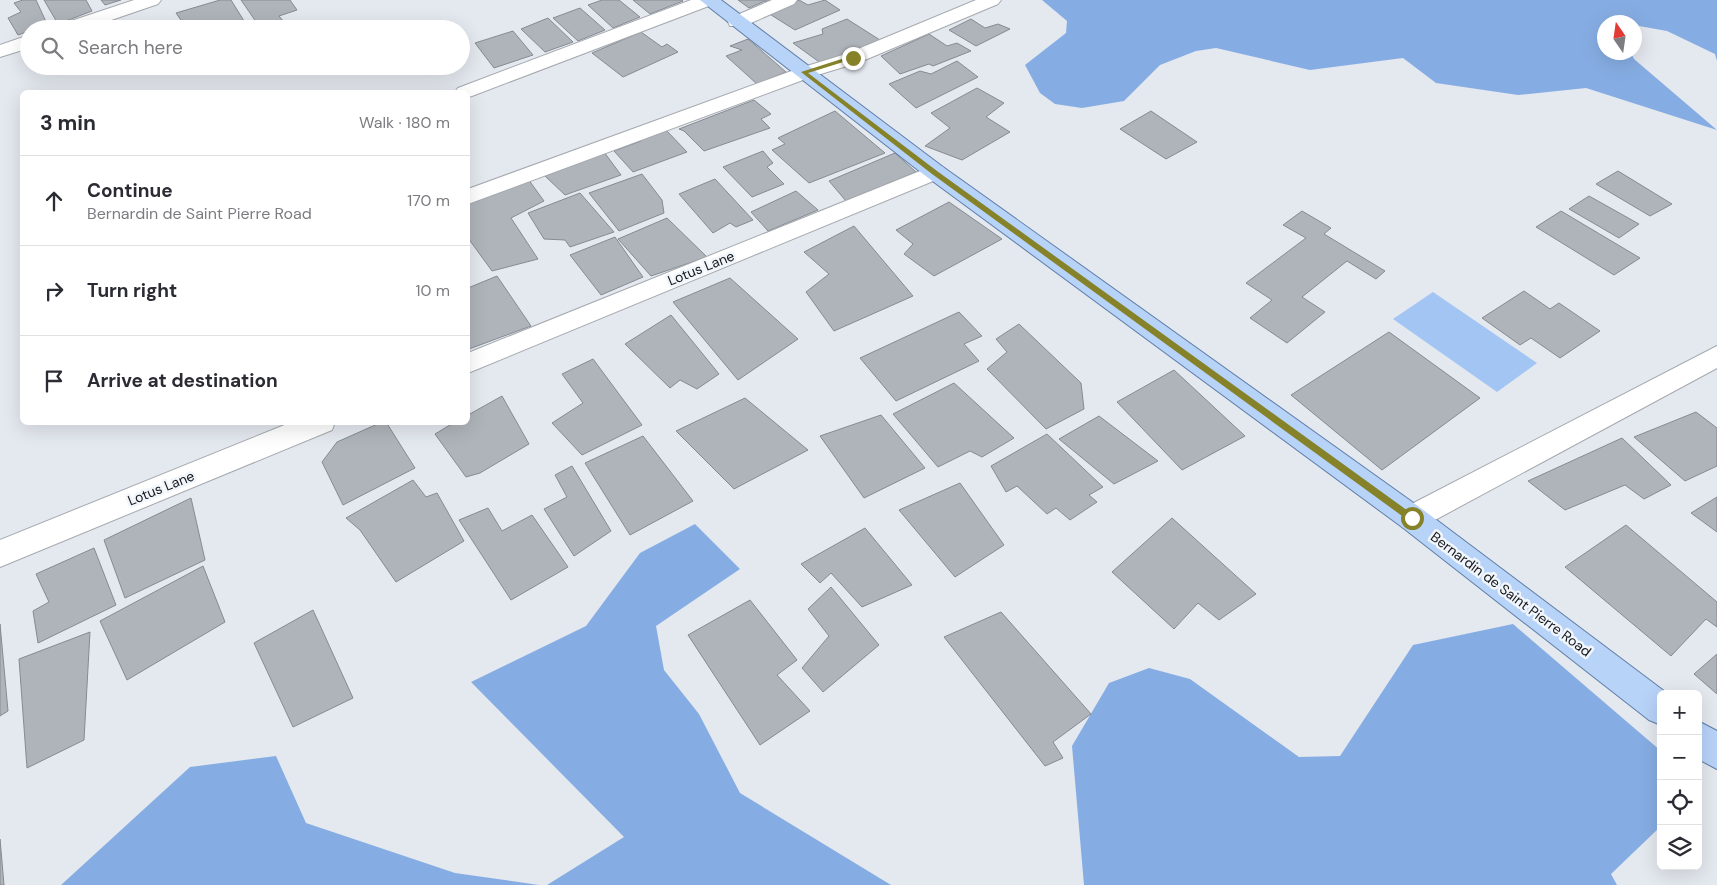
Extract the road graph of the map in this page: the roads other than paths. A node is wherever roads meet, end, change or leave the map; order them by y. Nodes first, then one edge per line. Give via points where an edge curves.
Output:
1 (152, 0) edge
2 (708, 0) edge
3 (788, 0) edge
4 (992, 0) edge
5 (93, 20) edge
6 (738, 22) junction
7 (20, 44) edge
8 (0, 51) edge
9 (804, 72) junction
10 (470, 90) edge
11 (935, 172) junction
12 (470, 196) edge
13 (1717, 356) edge
14 (470, 362) edge
15 (315, 425) edge
16 (1412, 518) junction
17 (0, 554) edge
18 (1657, 706) edge
19 (1702, 741) edge
20 (1717, 752) edge

1 - 5 street
2 - 6 main road, Bernardin de Saint Pierre Road
2 - 10 street
3 - 6 street
4 - 9 street via 853,58
6 - 9 main road, Bernardin de Saint Pierre Road
7 - 8 street
9 - 11 main road, Bernardin de Saint Pierre Road
9 - 12 street
11 - 14 street, Lotus Lane
11 - 16 main road, Bernardin de Saint Pierre Road
13 - 16 street
15 - 17 street, Lotus Lane
16 - 18 main road, Bernardin de Saint Pierre Road
19 - 20 main road

